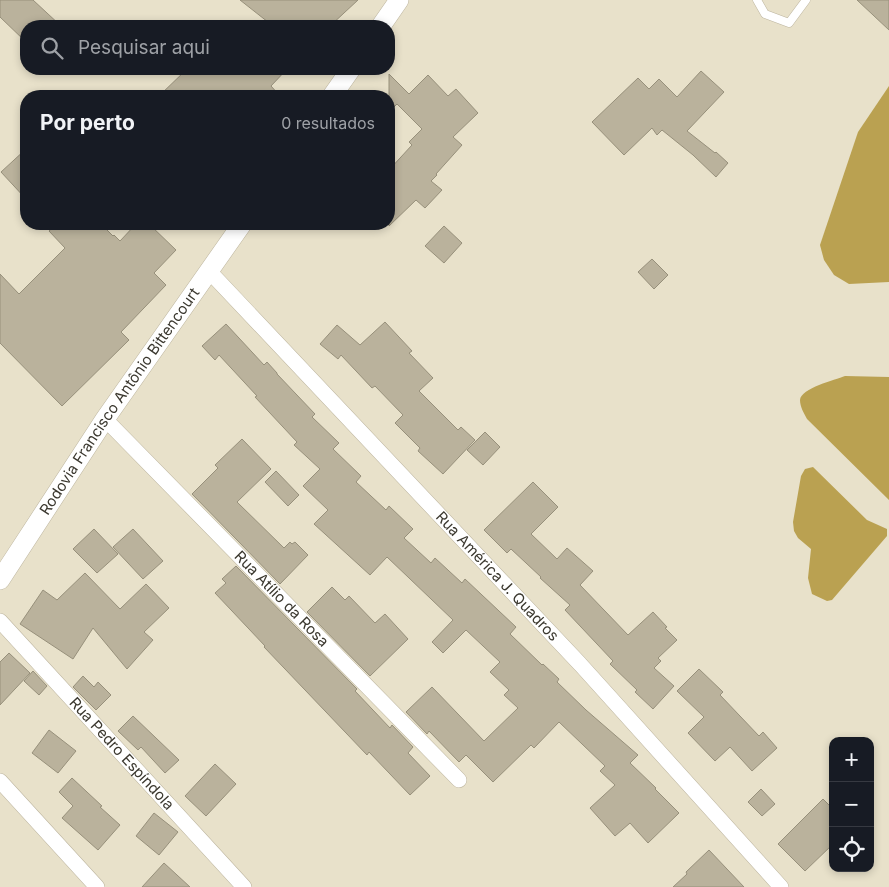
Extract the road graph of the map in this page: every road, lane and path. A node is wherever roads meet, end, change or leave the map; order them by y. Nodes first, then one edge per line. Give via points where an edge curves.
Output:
1 (399, 0) edge
2 (757, 0) edge
3 (806, 0) edge
4 (385, 20) edge
5 (347, 75) edge
6 (336, 90) edge
7 (238, 230) edge
8 (209, 271) junction
9 (105, 419) junction
10 (0, 580) edge
11 (0, 621) edge
12 (459, 780) dead end
13 (0, 781) edge
14 (97, 887) edge
15 (244, 887) edge
16 (781, 887) edge

1 - 4 street
2 - 3 lane via 765,14 789,23
5 - 6 street
7 - 8 street, Rodovia Francisco Antônio Bittencourt
8 - 9 street, Rodovia Francisco Antônio Bittencourt
8 - 16 street, Rua América J. Quadros via 580,664
9 - 10 street, Rodovia Francisco Antônio Bittencourt
9 - 12 street, Rua Atílio da Rosa
11 - 15 street, Rua Pedro Espíndola
13 - 14 street

